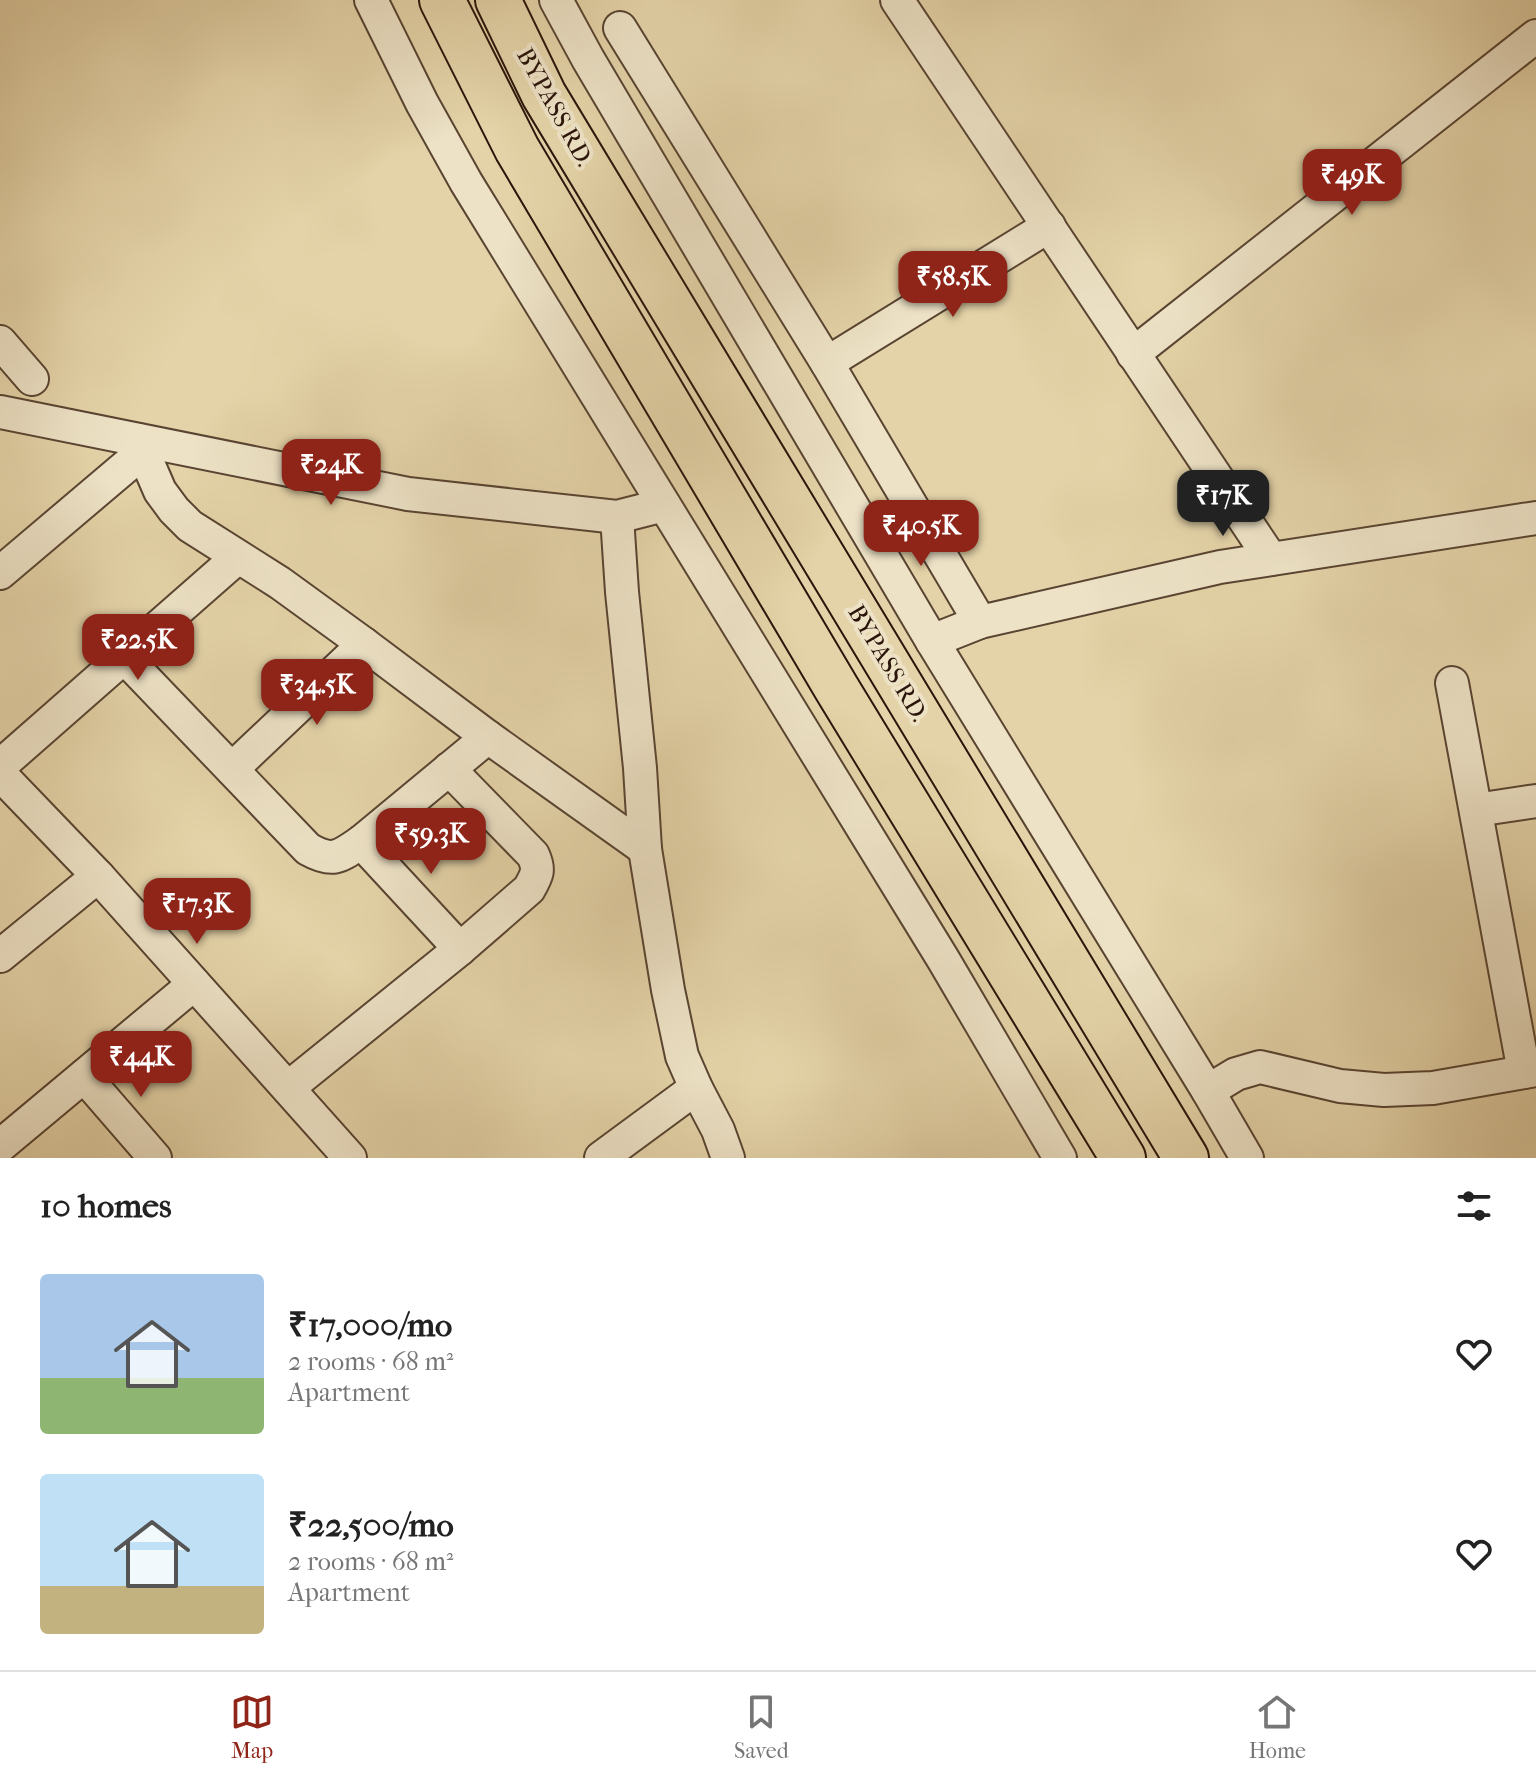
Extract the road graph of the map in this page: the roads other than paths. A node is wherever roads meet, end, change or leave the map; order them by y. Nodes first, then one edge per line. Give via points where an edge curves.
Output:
1 (371, 0) edge
2 (442, 0) edge
3 (498, 0) edge
4 (556, 0) edge
5 (897, 0) edge
6 (620, 28) dead end
7 (1536, 36) edge
8 (1049, 226) junction
9 (0, 342) edge
10 (1133, 354) junction
11 (827, 363) junction
12 (32, 379) dead end
13 (0, 412) edge
14 (141, 445) junction
15 (664, 505) junction
16 (617, 517) junction
17 (1536, 518) edge
18 (238, 557) junction
19 (1271, 559) junction
20 (0, 573) edge
21 (980, 622) junction
22 (932, 641) junction
23 (364, 644) junction
24 (124, 657) junction
25 (1452, 683) dead end
26 (488, 737) junction
27 (0, 766) edge
28 (232, 769) junction
29 (449, 769) junction
30 (0, 774) edge
31 (1536, 801) edge
32 (1476, 810) junction
33 (361, 842) junction
34 (645, 849) junction
35 (98, 876) junction
36 (460, 949) junction
37 (0, 956) edge
38 (194, 984) junction
39 (1530, 1071) edge
40 (84, 1076) junction
41 (288, 1088) junction
42 (696, 1088) junction
43 (1208, 1091) junction
44 (0, 1146) edge
45 (155, 1158) edge
46 (350, 1158) edge
47 (601, 1158) edge
48 (728, 1158) edge
49 (1060, 1158) edge
50 (1123, 1158) edge
51 (1186, 1158) edge
52 (1247, 1158) edge

1 - 15 street via 466,182
2 - 50 highway, BYPASS RD. via 517,149
3 - 51 highway, BYPASS RD. via 544,95
4 - 22 street
5 - 8 street
6 - 11 street
7 - 10 street
8 - 10 street
8 - 11 street
9 - 12 street
10 - 19 street
11 - 21 street
13 - 14 street
14 - 16 street via 408,494
14 - 18 street via 174,510
14 - 20 street
15 - 16 street
15 - 49 street
16 - 34 street
17 - 19 street
18 - 23 street
18 - 24 street
19 - 21 street
21 - 22 street
22 - 43 street
23 - 26 street
23 - 28 street
24 - 27 street
24 - 28 street
25 - 32 street
26 - 29 street
26 - 34 street
28 - 33 street via 308,849 324,858
29 - 33 street
29 - 36 street via 538,865 529,889
30 - 35 street
31 - 32 street
32 - 39 street
33 - 36 street
34 - 42 street via 676,1033
35 - 37 street
35 - 38 street
36 - 41 street
38 - 40 street
38 - 41 street
39 - 43 street via 1433,1088 1384,1090 1340,1086 1260,1067
40 - 44 street
40 - 45 street
41 - 46 street
42 - 47 street
42 - 48 street
43 - 52 street

